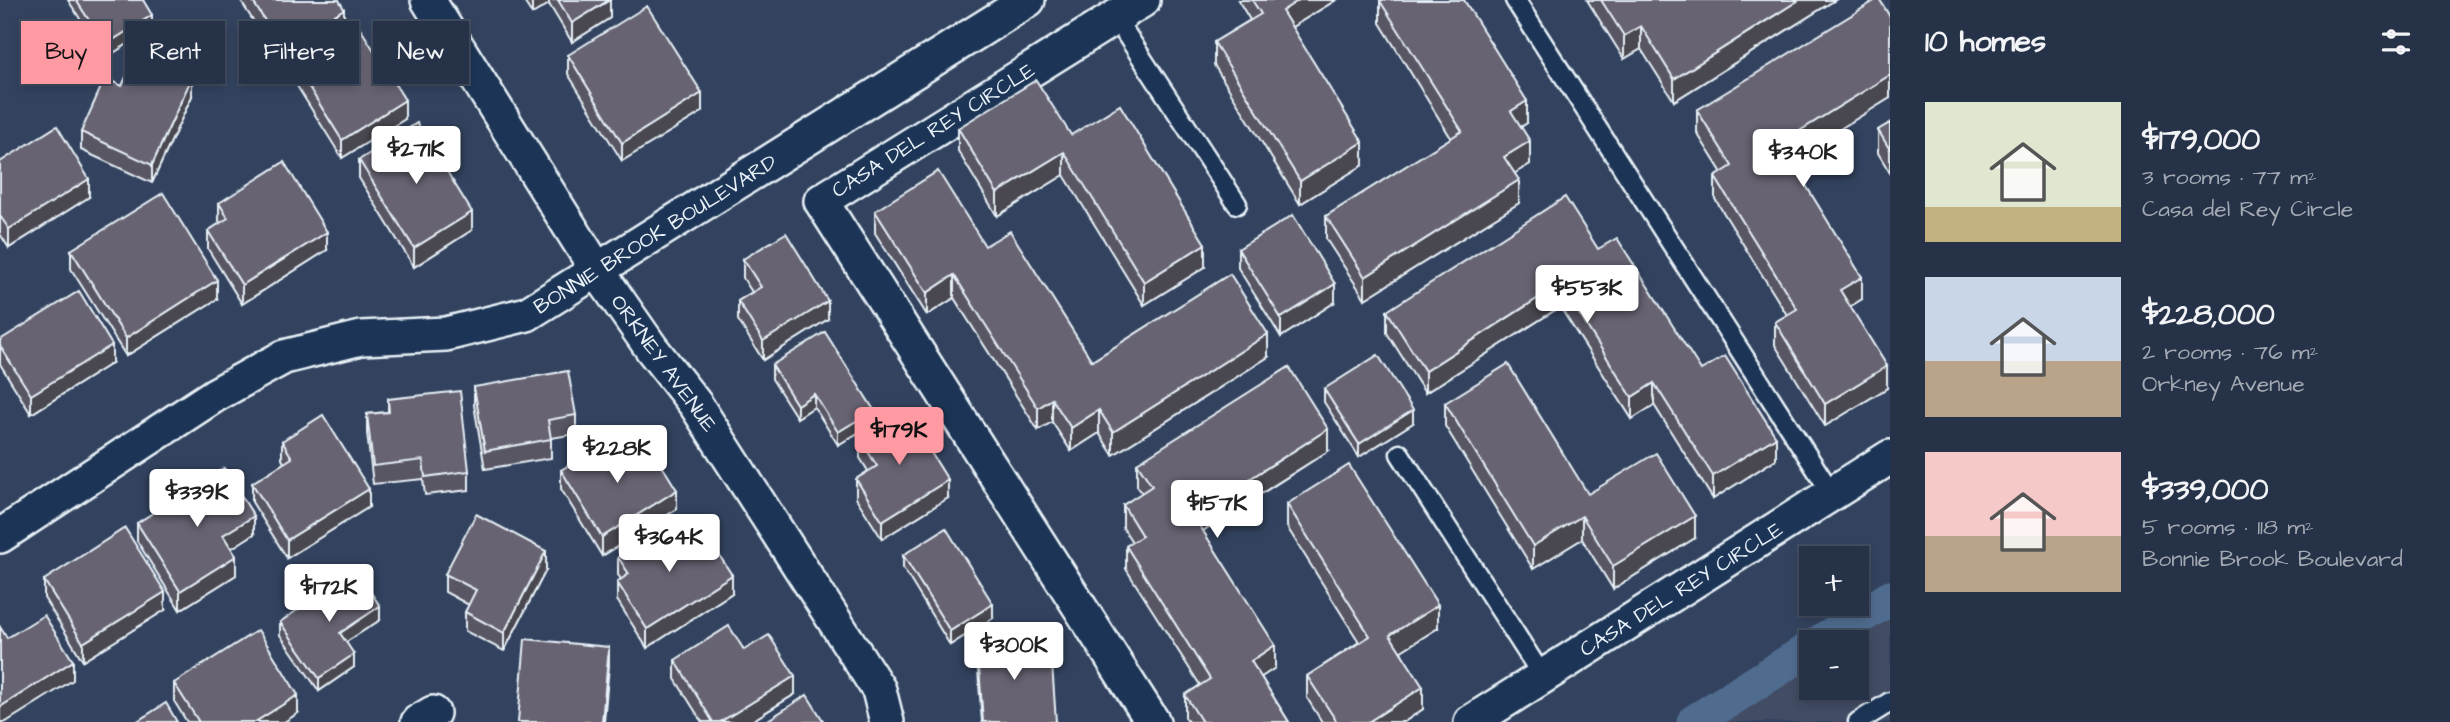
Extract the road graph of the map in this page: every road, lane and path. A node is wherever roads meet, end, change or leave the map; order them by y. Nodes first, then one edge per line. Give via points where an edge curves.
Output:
1 (428, 0) edge
2 (1028, 0) edge
3 (1515, 0) edge
4 (1129, 9) edge
5 (1237, 204) dead end
6 (597, 270) junction
7 (1399, 454) dead end
8 (1890, 457) edge
9 (1832, 494) junction
10 (0, 536) edge
11 (1543, 677) junction
12 (1890, 702) edge
13 (887, 722) edge
14 (1153, 722) edge
15 (1471, 722) edge
16 (1858, 722) edge

1 - 6 street, ORKNEY AVENUE
2 - 6 street, BONNIE BROOK BOULEVARD
3 - 9 lane
4 - 5 lane
4 - 14 street, CASA DEL REY CIRCLE via 821,201
6 - 10 street, BONNIE BROOK BOULEVARD via 527,314 446,334 361,338 284,357 215,395
6 - 13 street, ORKNEY AVENUE via 696,405 879,690
7 - 11 lane
8 - 9 street, CASA DEL REY CIRCLE
9 - 11 street, CASA DEL REY CIRCLE
11 - 15 street, CASA DEL REY CIRCLE
12 - 16 lane

